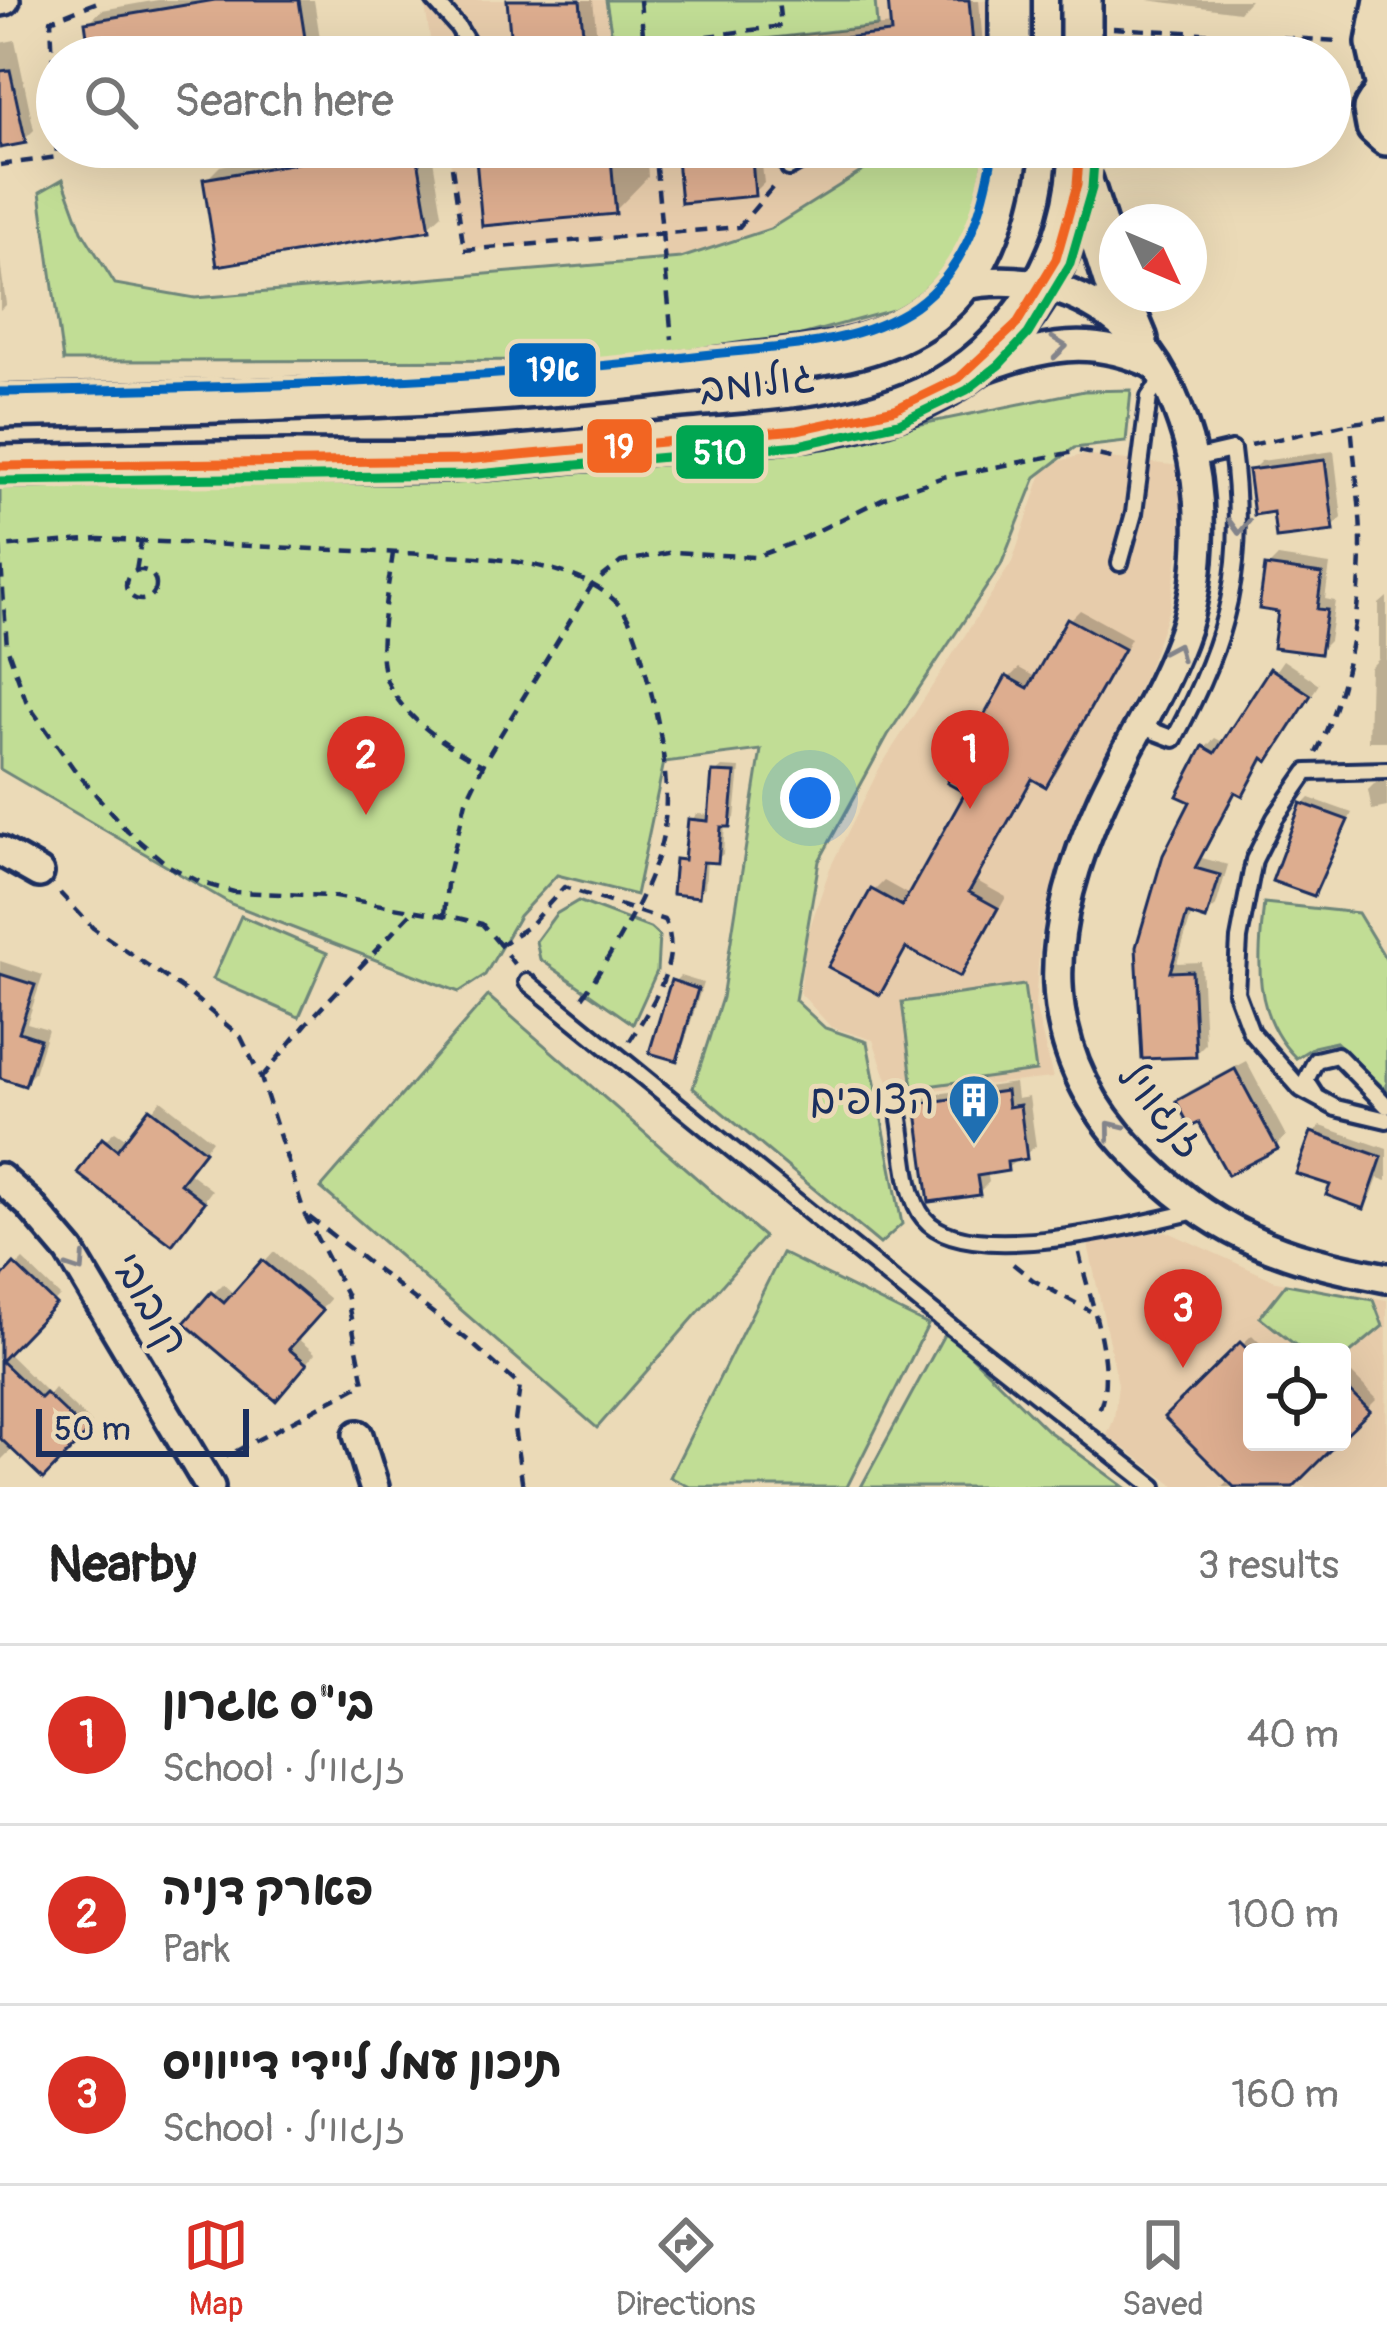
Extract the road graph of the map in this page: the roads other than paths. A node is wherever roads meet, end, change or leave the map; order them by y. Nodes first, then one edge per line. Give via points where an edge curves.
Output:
1 (434, 0) edge
2 (1010, 0) edge
3 (1385, 0) edge
4 (463, 36) edge
5 (1010, 36) edge
6 (1387, 88) edge
7 (1387, 134) edge
8 (1006, 168) edge
9 (1078, 168) edge
10 (1083, 168) edge
11 (1099, 225) edge
12 (1044, 285) junction
13 (960, 286) junction
14 (1128, 312) edge
15 (1154, 363) junction
16 (964, 375) junction
17 (0, 407) edge
18 (1193, 459) junction
19 (0, 466) edge
20 (1120, 563) dead end
21 (1139, 725) junction
22 (1387, 770) edge
23 (0, 851) edge
24 (38, 873) road end
25 (527, 982) road end
26 (1321, 1100) junction
27 (1387, 1106) edge
28 (900, 1119) dead end
29 (1387, 1120) edge
30 (0, 1178) edge
31 (1196, 1211) junction
32 (1387, 1277) edge
33 (358, 1435) dead end
34 (205, 1479) edge
35 (374, 1487) edge
36 (1154, 1487) edge

1 - 4 lane
2 - 5 main road
3 - 6 main road via 1377,43
6 - 7 main road via 1374,110
8 - 13 main road via 992,225
9 - 12 main road, גולומב via 1068,228
10 - 11 main road
12 - 13 street via 992,279
12 - 15 street via 1105,312
12 - 16 main road, גולומב via 1015,327
13 - 17 main road, גולומב via 921,320 870,345 675,374 458,394
14 - 15 main road
16 -> 15 street via 1030,351 1078,345
15 - 18 street, זנגוויל
15 - 20 lane
16 - 19 main road, גולומב via 884,412 735,436 465,460
21 -> 18 street, זנגוויל via 1185,629 1196,580
18 -> 21 lane via 1232,450 1237,573 1174,740
31 -> 21 street, זנגוויל via 1093,1104 1066,1051 1058,944 1065,899
22 - 26 lane via 1307,772 1254,860 1236,992 1273,1061
23 - 24 street
25 - 36 lane
26 - 27 lane via 1306,1080 1309,1071 1316,1060 1337,1055
26 - 29 lane
28 - 31 lane via 916,1204 936,1230 985,1242 1075,1236
30 -> 34 street, קובובי via 70,1252
31 - 32 street, זנגוויל via 1257,1244
33 - 35 street

